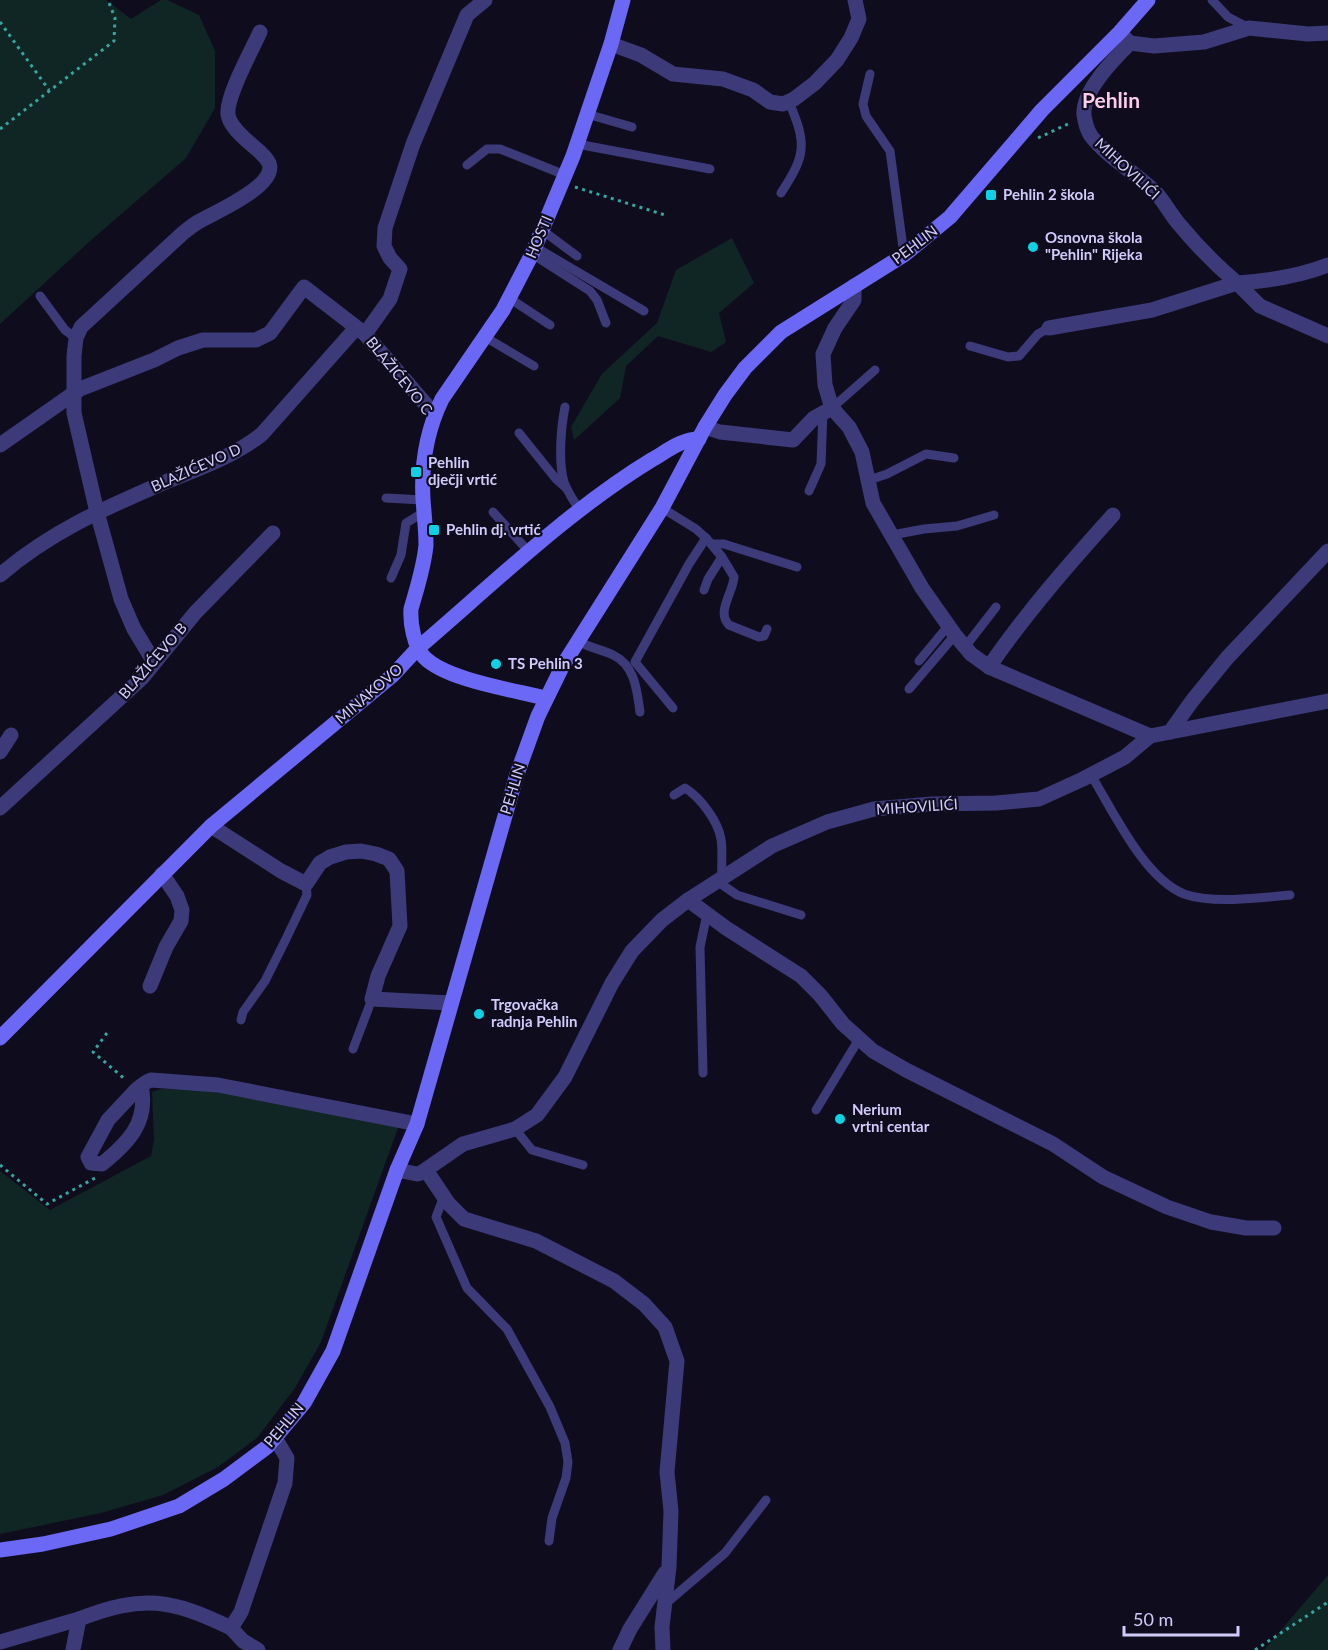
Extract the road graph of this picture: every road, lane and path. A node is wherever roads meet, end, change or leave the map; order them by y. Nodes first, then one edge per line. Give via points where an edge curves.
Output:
1 (108, 0) edge
2 (485, 0) edge
3 (623, 0) edge
4 (855, 0) edge
5 (1149, 0) edge
6 (1212, 0) edge
7 (0, 22) edge
8 (1249, 28) junction
9 (260, 32) dead end
10 (1328, 33) edge
11 (1125, 38) junction
12 (611, 44) junction
13 (870, 74) dead end
14 (50, 90) junction
15 (789, 102) junction
16 (588, 114) junction
17 (1085, 117) junction
18 (632, 127) dead end
19 (0, 129) edge
20 (577, 144) junction
21 (1031, 145) dead end
22 (467, 165) dead end
23 (710, 169) dead end
24 (568, 180) junction
25 (781, 193) dead end
26 (665, 215) dead end
27 (542, 230) junction
28 (533, 250) junction
29 (904, 255) junction
30 (577, 256) dead end
31 (1328, 265) edge
32 (1237, 283) junction
33 (854, 286) junction
34 (40, 296) dead end
35 (509, 298) junction
36 (644, 311) dead end
37 (606, 322) dead end
38 (550, 325) dead end
39 (1049, 328) joint
40 (361, 331) junction
41 (1328, 336) edge
42 (76, 338) junction
43 (485, 338) junction
44 (970, 346) dead end
45 (534, 366) dead end
46 (875, 370) dead end
47 (74, 394) junction
48 (565, 407) dead end
49 (828, 410) junction
50 (435, 415) junction
51 (519, 433) dead end
52 (702, 433) junction
53 (0, 445) edge
54 (954, 459) dead end
55 (869, 480) junction
56 (567, 489) junction
57 (809, 491) dead end
58 (386, 498) dead end
59 (424, 506) junction
60 (662, 508) junction
61 (580, 511) junction
62 (97, 512) junction
63 (493, 512) dead end
64 (994, 515) dead end
65 (1113, 516) dead end
66 (273, 533) dead end
67 (892, 535) junction
68 (709, 541) junction
69 (1328, 551) edge
70 (530, 553) junction
71 (722, 557) junction
72 (797, 567) dead end
73 (0, 575) edge
74 (391, 578) dead end
75 (704, 590) dead end
76 (996, 607) dead end
77 (767, 629) dead end
78 (956, 636) junction
79 (578, 641) junction
80 (418, 648) junction
81 (919, 661) dead end
82 (154, 662) junction
83 (989, 667) junction
84 (909, 689) dead end
85 (546, 698) junction
86 (1328, 702) edge
87 (673, 708) dead end
88 (640, 712) dead end
89 (1170, 732) junction
90 (11, 735) dead end
91 (1150, 736) junction
92 (0, 752) edge
93 (1091, 775) junction
94 (674, 795) dead end
95 (0, 808) edge
96 (211, 826) junction
97 (162, 874) junction
98 (719, 880) junction
99 (306, 884) junction
100 (1290, 895) dead end
101 (688, 900) junction
102 (707, 914) junction
103 (801, 915) dead end
104 (150, 986) dead end
105 (372, 999) junction
106 (451, 1003) junction
107 (241, 1020) dead end
108 (106, 1033) dead end
109 (0, 1038) edge
110 (859, 1039) junction
111 (353, 1048) dead end
112 (703, 1073) dead end
113 (126, 1079) dead end
114 (141, 1086) junction
115 (816, 1110) dead end
116 (417, 1124) junction
117 (515, 1129) junction
118 (0, 1165) edge
119 (583, 1165) dead end
120 (398, 1170) junction
121 (426, 1170) junction
122 (99, 1175) dead end
123 (444, 1196) junction
124 (1274, 1228) dead end
125 (275, 1438) junction
126 (766, 1500) dead end
127 (549, 1541) dead end
128 (0, 1550) edge
129 (669, 1568) junction
130 (1328, 1602) edge
131 (664, 1605) junction
132 (79, 1619) junction
133 (231, 1628) junction
134 (0, 1642) edge
135 (73, 1650) edge
136 (258, 1650) edge
137 (620, 1650) edge
138 (663, 1650) edge
139 (1255, 1650) edge

1 - 14 path via 115,18 114,41
2 - 40 street via 467,15 413,144 385,228 384,246 400,269 390,299
3 - 12 main road, HOSTI
4 - 15 street via 859,19 837,60 815,84
5 - 11 main road, PEHLIN
6 - 8 lane via 1228,17
7 - 14 path
8 - 10 street
8 - 11 street via 1204,42 1145,46
9 - 42 street via 228,103 228,116 269,163 266,179 232,205 183,233 81,327
11 - 17 street via 1084,105
11 - 29 main road, PEHLIN via 1042,110 950,217
12 - 15 street via 641,55 673,74 723,79 753,90 770,102
12 - 16 main road, HOSTI
13 - 29 lane via 863,104 866,116 890,151
14 - 19 path
15 - 25 lane via 799,125 802,146 797,170
16 - 18 lane
16 - 20 main road, HOSTI
17 - 21 path
17 - 32 street, MIHOVILIĆI via 1097,144 1158,195 1209,259
20 - 23 lane
20 - 24 main road, HOSTI
22 - 24 lane via 487,149 500,149
24 - 26 path
24 - 27 main road, HOSTI
27 - 28 main road, HOSTI
27 - 30 lane
28 - 35 main road, HOSTI
28 - 36 lane
28 - 37 lane via 590,291
29 - 33 main road, PEHLIN
31 - 32 street via 1272,281
32 - 39 street via 1152,310
32 - 41 street, MIHOVILIĆI via 1260,306
33 - 49 street via 854,300 834,328 823,354
33 - 52 main road, PEHLIN via 781,332 745,368
34 - 42 lane via 65,330
35 - 38 lane
35 - 43 main road, HOSTI
39 - 44 lane via 1038,334 1019,356 1008,357
40 - 47 street, BLAŽIĆEVO C via 304,287 270,333 256,340 202,340
40 - 50 street, BLAŽIĆEVO C
40 - 62 street, BLAŽIĆEVO D via 249,444
42 - 47 street
43 - 45 lane
43 - 50 main road, HOSTI via 454,380
46 - 49 lane
47 - 53 street, BLAŽIĆEVO C
47 - 62 street via 74,413
48 - 56 lane via 561,424
49 - 52 street via 814,418 793,440
49 - 55 street via 849,427 862,452
49 - 57 lane via 821,464
50 - 59 main road, BLAŽIĆEVO C via 425,453
51 - 56 lane
52 - 60 main road, PEHLIN
52 - 61 main road via 633,472
54 - 55 lane via 926,454
55 - 67 street via 873,503
56 - 61 lane
58 - 59 lane
59 - 74 lane via 406,524 401,555
59 - 80 main road, BLAŽIĆEVO C via 424,559 410,617
60 - 68 lane
60 - 79 main road, PEHLIN
61 - 70 main road
62 - 73 street, BLAŽIĆEVO D via 63,529
62 - 82 street via 121,599
63 - 70 lane
64 - 67 lane via 957,526
65 - 83 street via 1065,568
66 - 82 street, BLAŽIĆEVO B via 195,613
67 - 78 street via 922,588
68 - 71 lane
68 - 72 lane
68 - 87 lane via 688,564 635,662
69 - 89 street via 1227,658
70 - 80 main road
71 - 75 lane
71 - 77 lane via 734,577 724,610 726,622 759,637
76 - 78 lane
78 - 81 lane
78 - 83 street
78 - 84 lane
79 - 85 main road, PEHLIN
79 - 88 lane via 613,654 623,662 635,682
80 - 85 main road via 433,664 464,677
80 - 96 main road, MINAKOVO via 393,675
82 - 95 street, BLAŽIĆEVO B via 104,715
83 - 91 street
85 - 106 main road, PEHLIN via 517,774
86 - 89 street, MIHOVILIĆI
89 - 91 street, MIHOVILIĆI
90 - 92 street
91 - 93 street, MIHOVILIĆI via 1125,757
93 - 98 street, MIHOVILIĆI via 1039,799 874,809 827,822 772,846
93 - 100 lane via 1141,858 1162,880 1185,894 1233,900
94 - 98 lane via 684,788 688,790 714,823 720,836
96 - 97 main road, MINAKOVO
96 - 99 street
97 - 104 street via 177,896 181,921
97 - 109 main road, MINAKOVO
98 - 101 street, MIHOVILIĆI
98 - 103 lane via 737,895
99 - 105 street via 320,863 346,852 376,854 389,859 397,871 400,926
99 - 107 lane via 307,895 265,981
101 - 102 street
101 - 117 street via 632,951 565,1077 537,1114
102 - 110 street via 801,975
102 - 112 lane via 700,947
105 - 106 street
105 - 111 lane
106 - 116 main road, PEHLIN
108 - 113 path via 93,1052
110 - 115 lane
110 - 124 street via 873,1052 1053,1144 1103,1177 1167,1207 1211,1222
114 - 114 street via 108,1120 88,1156 91,1163 102,1164 132,1137 143,1104
114 - 116 street via 154,1080 218,1085
116 - 120 main road, PEHLIN
117 - 119 lane via 532,1150
117 - 121 street via 463,1144
118 - 122 path via 47,1204
120 - 121 street via 417,1174
120 - 125 main road, PEHLIN via 333,1351 304,1403
121 - 123 street
123 - 127 lane via 436,1217 467,1288 507,1329 565,1443 566,1478 552,1518
123 - 129 street via 464,1219 536,1241 614,1281 644,1304 665,1327 676,1361 667,1472 671,1511
125 - 128 main road, PEHLIN via 224,1479 179,1506 111,1529
125 - 133 street via 287,1458 285,1483 241,1612
126 - 131 lane via 725,1553
129 - 131 street
129 - 137 street
130 - 139 path
131 - 138 street
132 - 133 street via 134,1604 164,1603 195,1611
132 - 134 street
132 - 135 street
133 - 136 street

